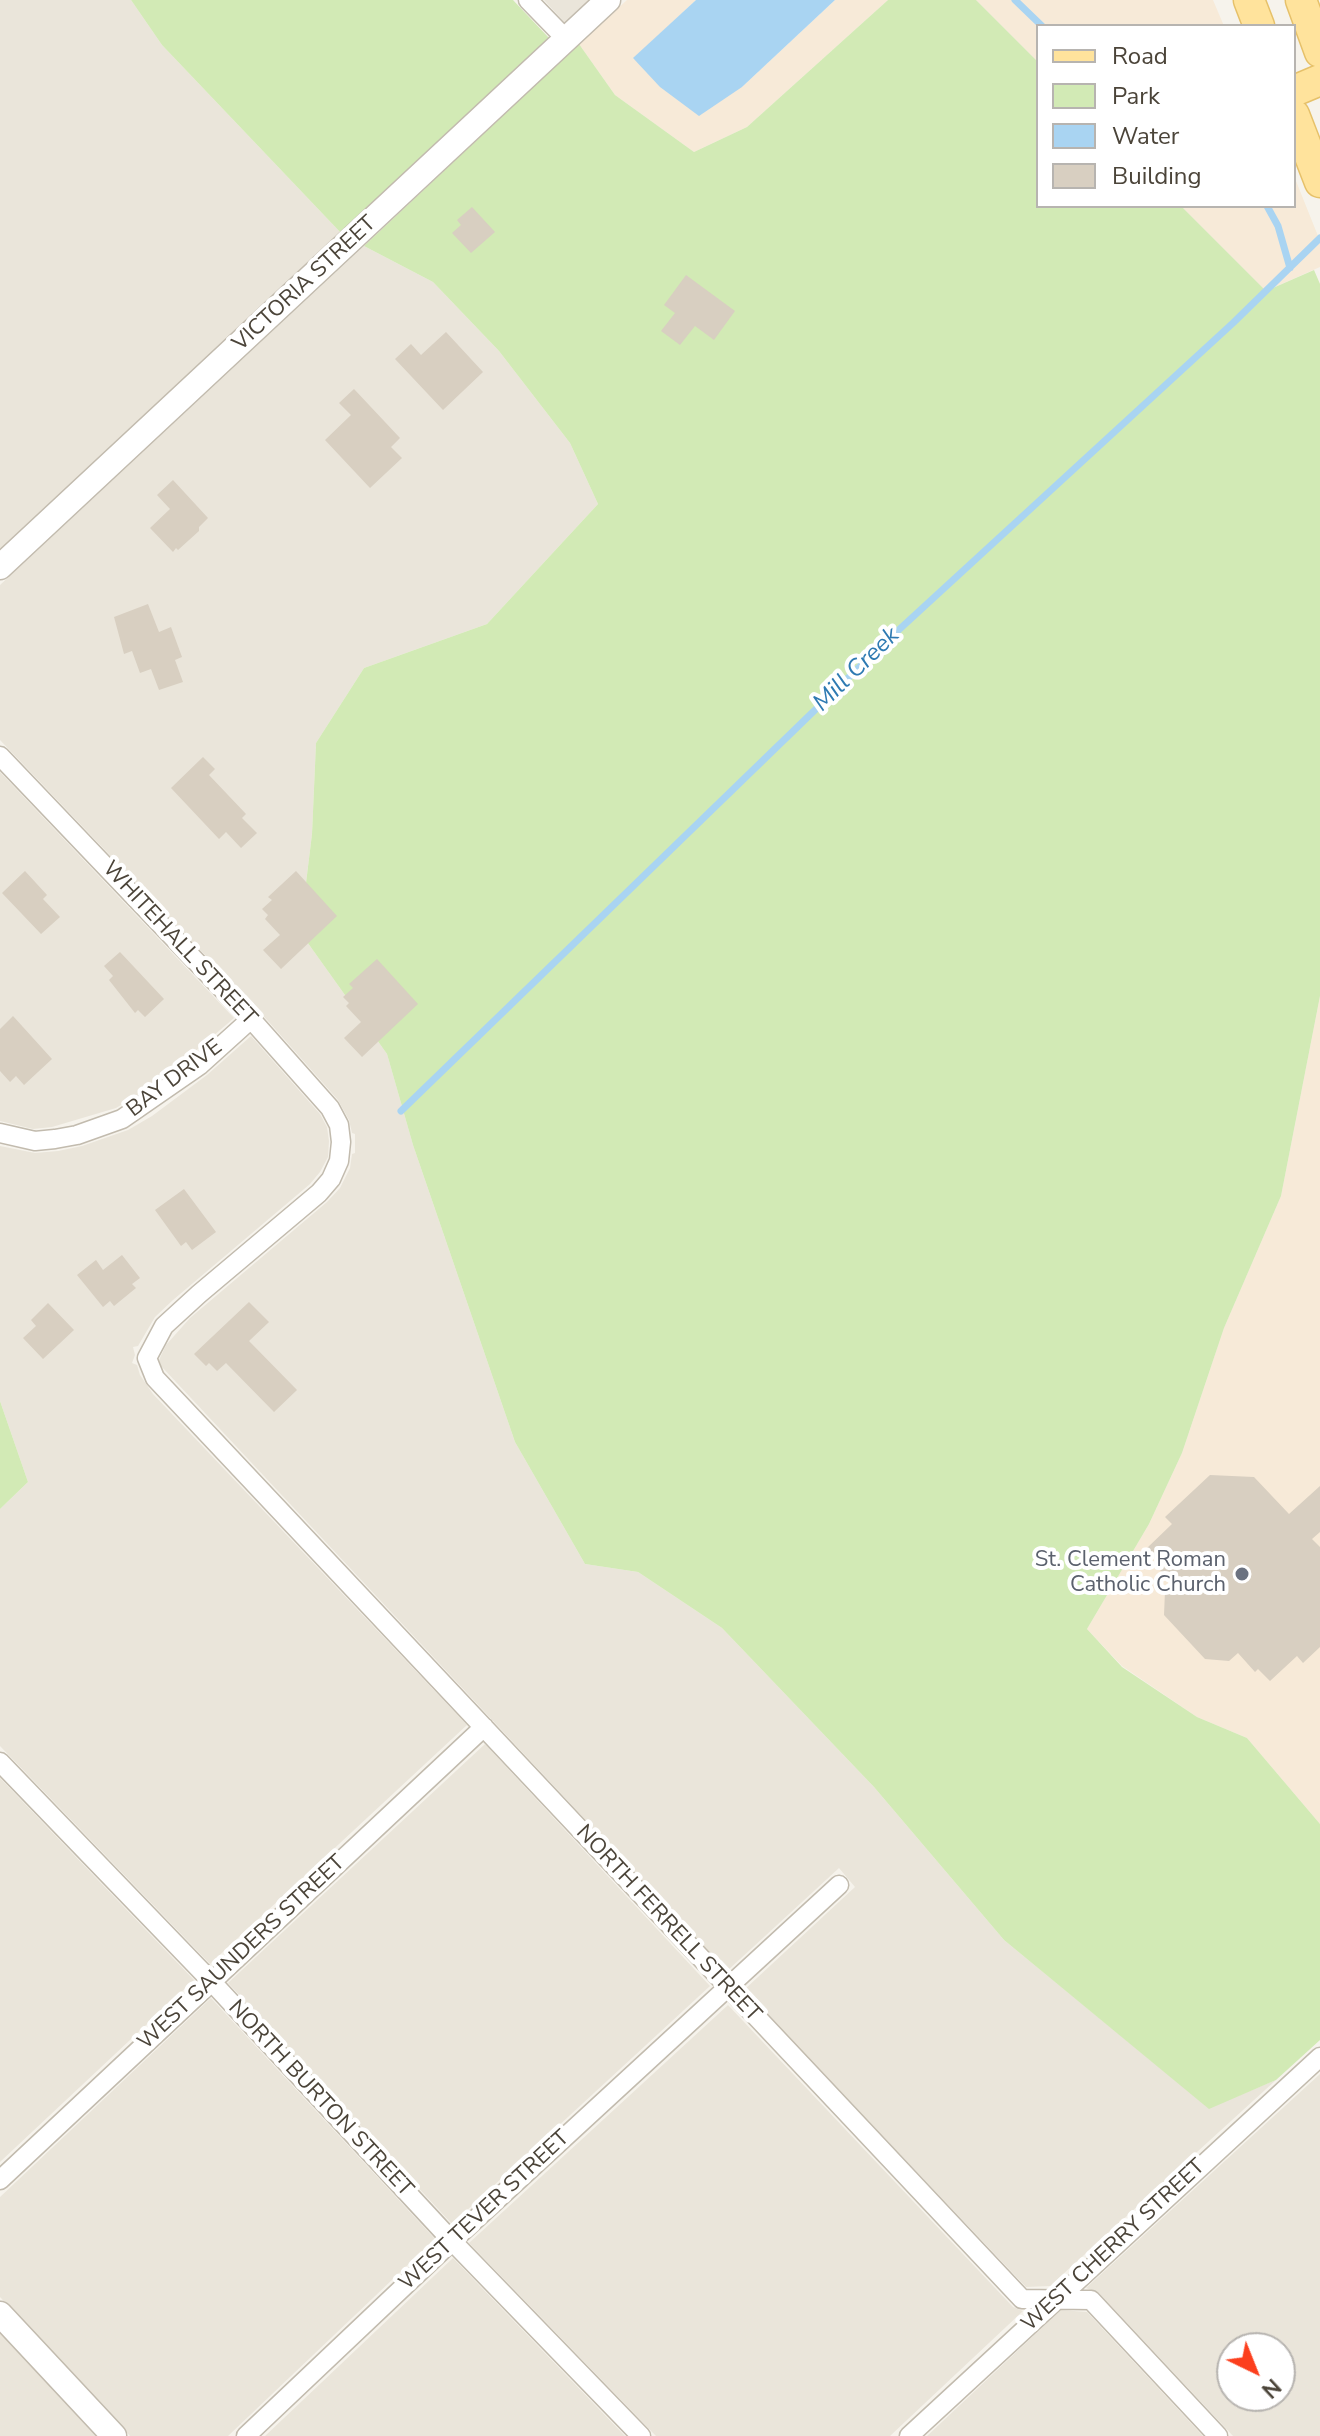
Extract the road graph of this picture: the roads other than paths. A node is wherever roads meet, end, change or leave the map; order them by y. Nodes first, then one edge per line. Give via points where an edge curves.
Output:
1 (528, 0) edge
2 (608, 0) edge
3 (1249, 0) edge
4 (1301, 0) edge
5 (1258, 24) edge
6 (566, 39) junction
7 (1320, 52) edge
8 (1320, 80) edge
9 (1296, 90) edge
10 (1296, 120) edge
11 (1320, 182) edge
12 (0, 567) edge
13 (0, 756) edge
14 (251, 1019) junction
15 (0, 1133) edge
16 (147, 1358) joint
17 (484, 1727) junction
18 (0, 1762) edge
19 (839, 1885) dead end
20 (211, 1981) junction
21 (727, 1988) junction
22 (1320, 2057) edge
23 (0, 2180) edge
24 (452, 2241) junction
25 (1056, 2298) junction
26 (0, 2314) edge
27 (114, 2436) edge
28 (246, 2436) edge
29 (641, 2436) edge
30 (909, 2436) edge
31 (1218, 2436) edge

1 - 6 street
2 - 6 street, VICTORIA STREET
3 - 5 main road
4 - 7 main road
6 - 12 street, VICTORIA STREET
8 - 9 main road
10 - 11 main road
13 - 14 street, WHITEHALL STREET
14 - 15 street, BAY DRIVE via 200,1065 122,1119 55,1139 35,1141
14 - 16 street, WHITEHALL STREET via 330,1108 339,1125 339,1161 319,1193 182,1309 156,1338
16 - 17 street, NORTH FERRELL STREET via 162,1386
17 - 20 street, WEST SAUNDERS STREET
17 - 21 street, NORTH FERRELL STREET
18 - 20 street, NORTH BURTON STREET
19 - 21 street, WEST TEVER STREET
20 - 23 street, WEST SAUNDERS STREET
20 - 24 street, NORTH BURTON STREET
21 - 24 street, WEST TEVER STREET
21 - 25 street, NORTH FERRELL STREET via 1022,2299
22 - 25 street, WEST CHERRY STREET
24 - 28 street, WEST TEVER STREET
24 - 29 street, NORTH BURTON STREET
25 - 30 street, WEST CHERRY STREET
25 - 31 street, NORTH FERRELL STREET via 1091,2300
26 - 27 street

